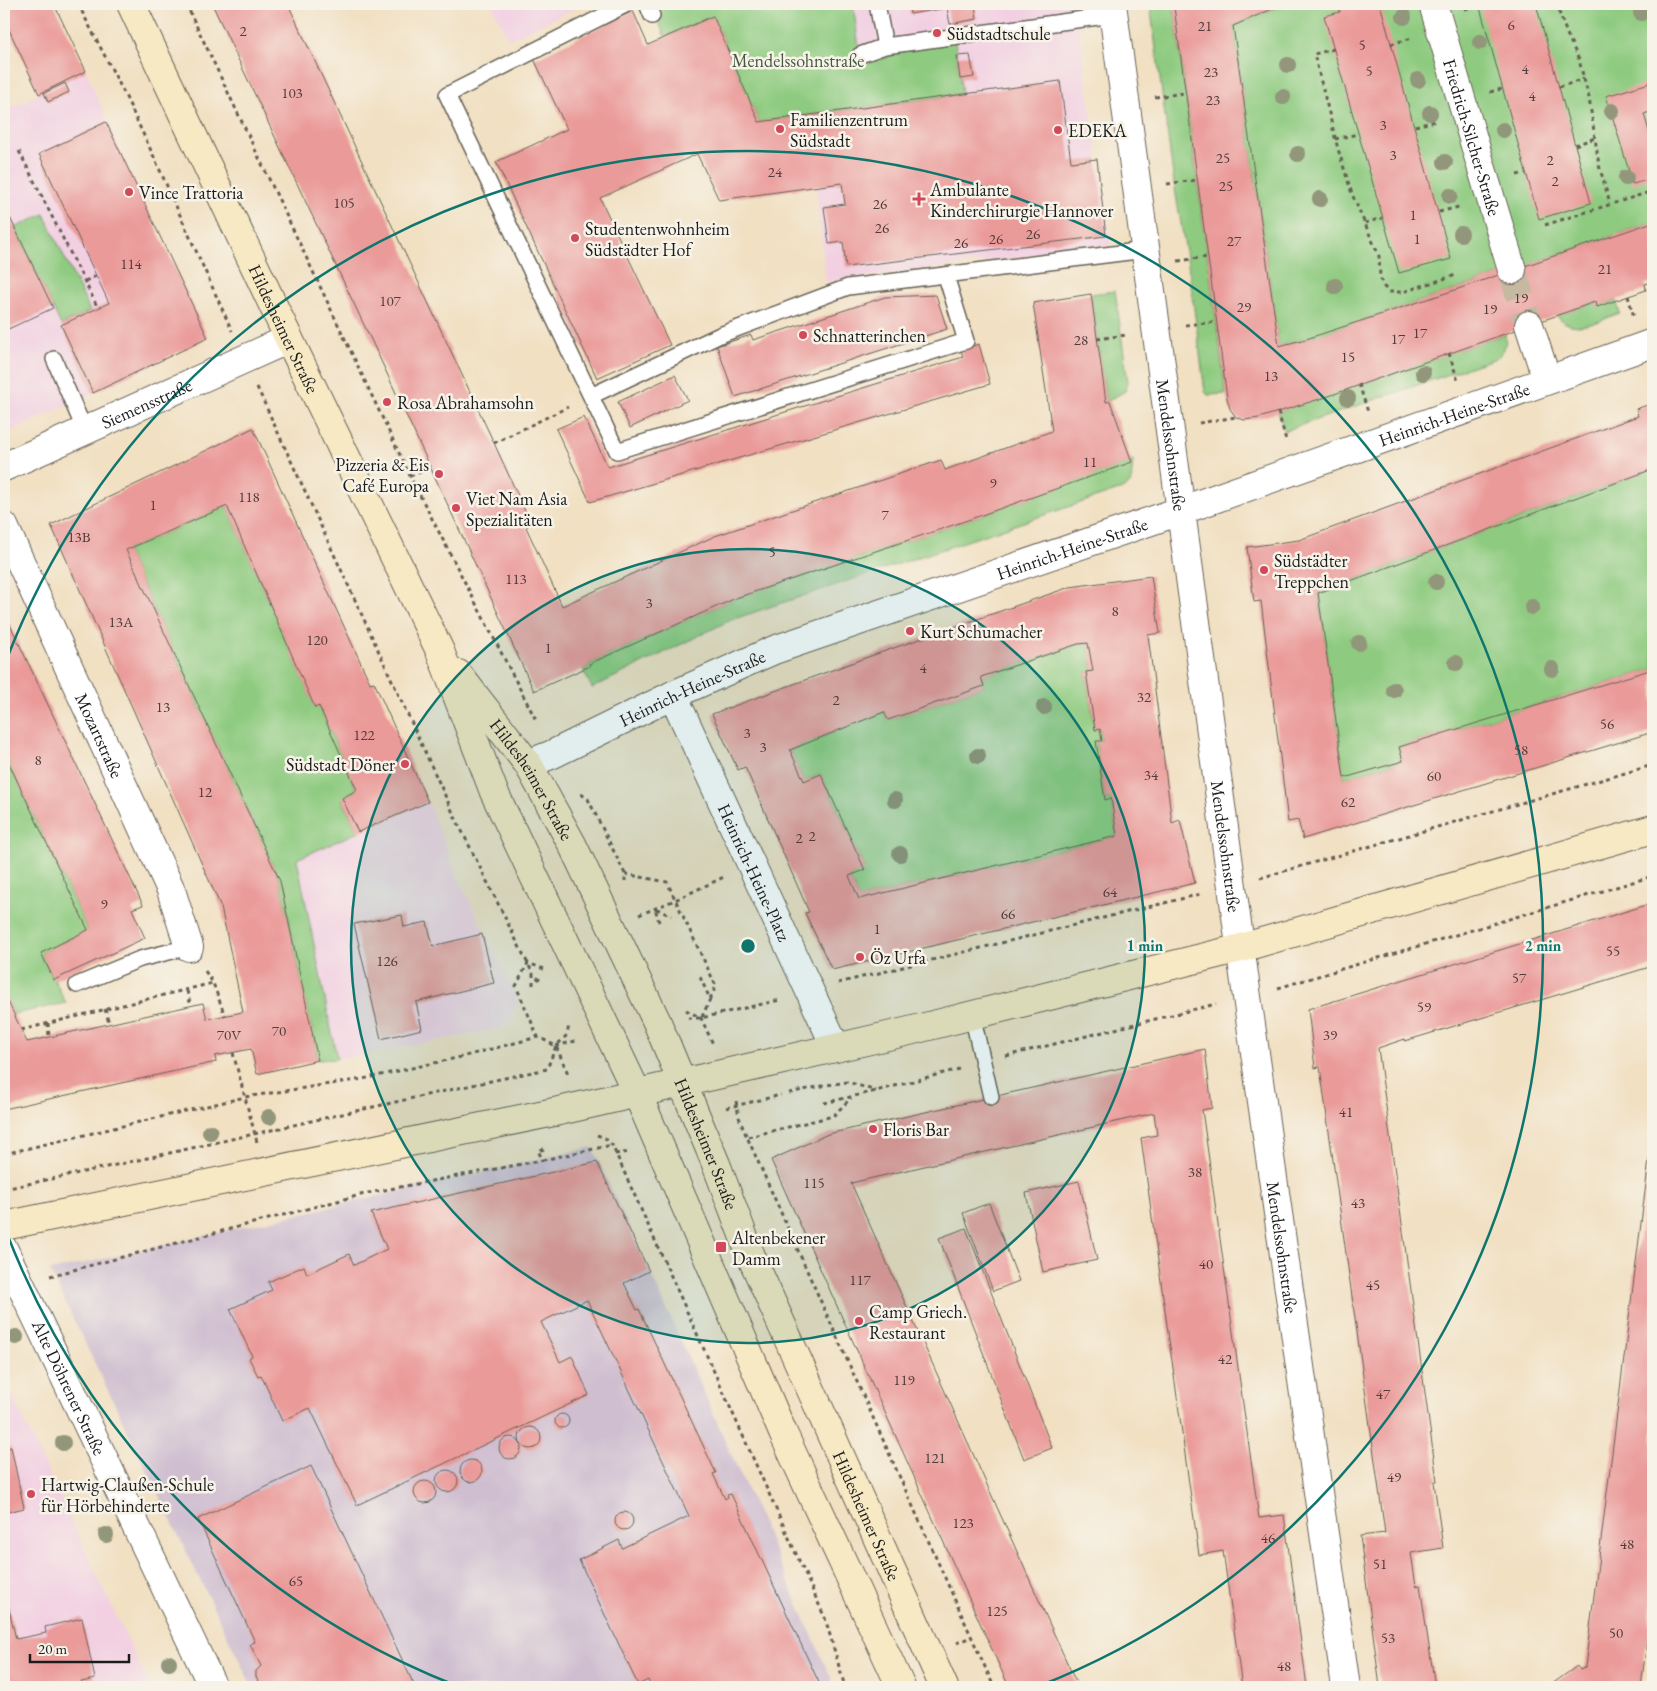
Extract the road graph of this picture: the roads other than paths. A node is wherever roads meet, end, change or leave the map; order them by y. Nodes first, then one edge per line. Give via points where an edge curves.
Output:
1 (131, 4) edge
2 (627, 4) edge
3 (877, 4) edge
4 (1433, 4) edge
5 (1112, 10) edge
6 (885, 46) junction
7 (860, 55) dead end
8 (1145, 250) junction
9 (1512, 270) tunnel mouth
10 (946, 276) junction
11 (1529, 325) tunnel mouth
12 (289, 339) junction
13 (1653, 343) edge
14 (54, 358) dead end
15 (1547, 380) junction
16 (592, 396) junction
17 (85, 432) junction
18 (4, 468) edge
19 (1180, 511) junction
20 (4, 526) edge
21 (440, 651) junction
22 (673, 695) junction
23 (528, 764) junction
24 (1653, 829) edge
25 (188, 947) joint
26 (1241, 948) junction
27 (77, 985) dead end
28 (972, 1015) junction
29 (836, 1048) junction
30 (682, 1084) junction
31 (638, 1093) junction
32 (991, 1097) dead end
33 (4, 1226) edge
34 (4, 1250) edge
35 (213, 1687) edge
36 (900, 1687) edge
37 (944, 1687) edge
38 (1346, 1687) edge

1 - 12 main road, Hildesheimer Straße
2 - 16 lane via 447,95
3 - 6 lane
4 - 9 street, Friedrich-Silcher-Straße
5 - 6 lane
5 - 8 street, Mendelssohnstraße
6 - 7 lane
8 - 10 lane
8 - 19 street, Mendelssohnstraße
10 - 16 lane via 848,287 718,330
10 - 16 lane via 966,341 617,451
11 - 15 street
12 - 17 street, Siemensstraße
12 - 21 main road, Hildesheimer Straße
13 - 15 street, Heinrich-Heine-Straße
14 - 17 lane
15 - 19 street, Heinrich-Heine-Straße
17 - 18 street, Siemensstraße
19 - 22 street, Heinrich-Heine-Straße via 774,650
19 - 26 street, Mendelssohnstraße
20 - 25 street, Mozartstraße via 171,890
21 - 23 main road, Hildesheimer Straße
21 - 31 main road, Hildesheimer Straße via 494,792
22 - 23 street, Heinrich-Heine-Straße
22 - 29 street, Heinrich-Heine-Platz
23 - 30 main road, Hildesheimer Straße via 572,844 657,1022
24 - 26 main road
25 - 27 lane via 140,959
26 - 28 main road
26 - 38 street, Mendelssohnstraße
28 - 29 main road
28 - 32 lane
29 - 30 main road
30 - 31 main road
30 - 37 main road, Hildesheimer Straße via 751,1256
31 - 33 main road
31 - 36 main road, Hildesheimer Straße via 783,1433
34 - 35 street, Alte Döhrener Straße

